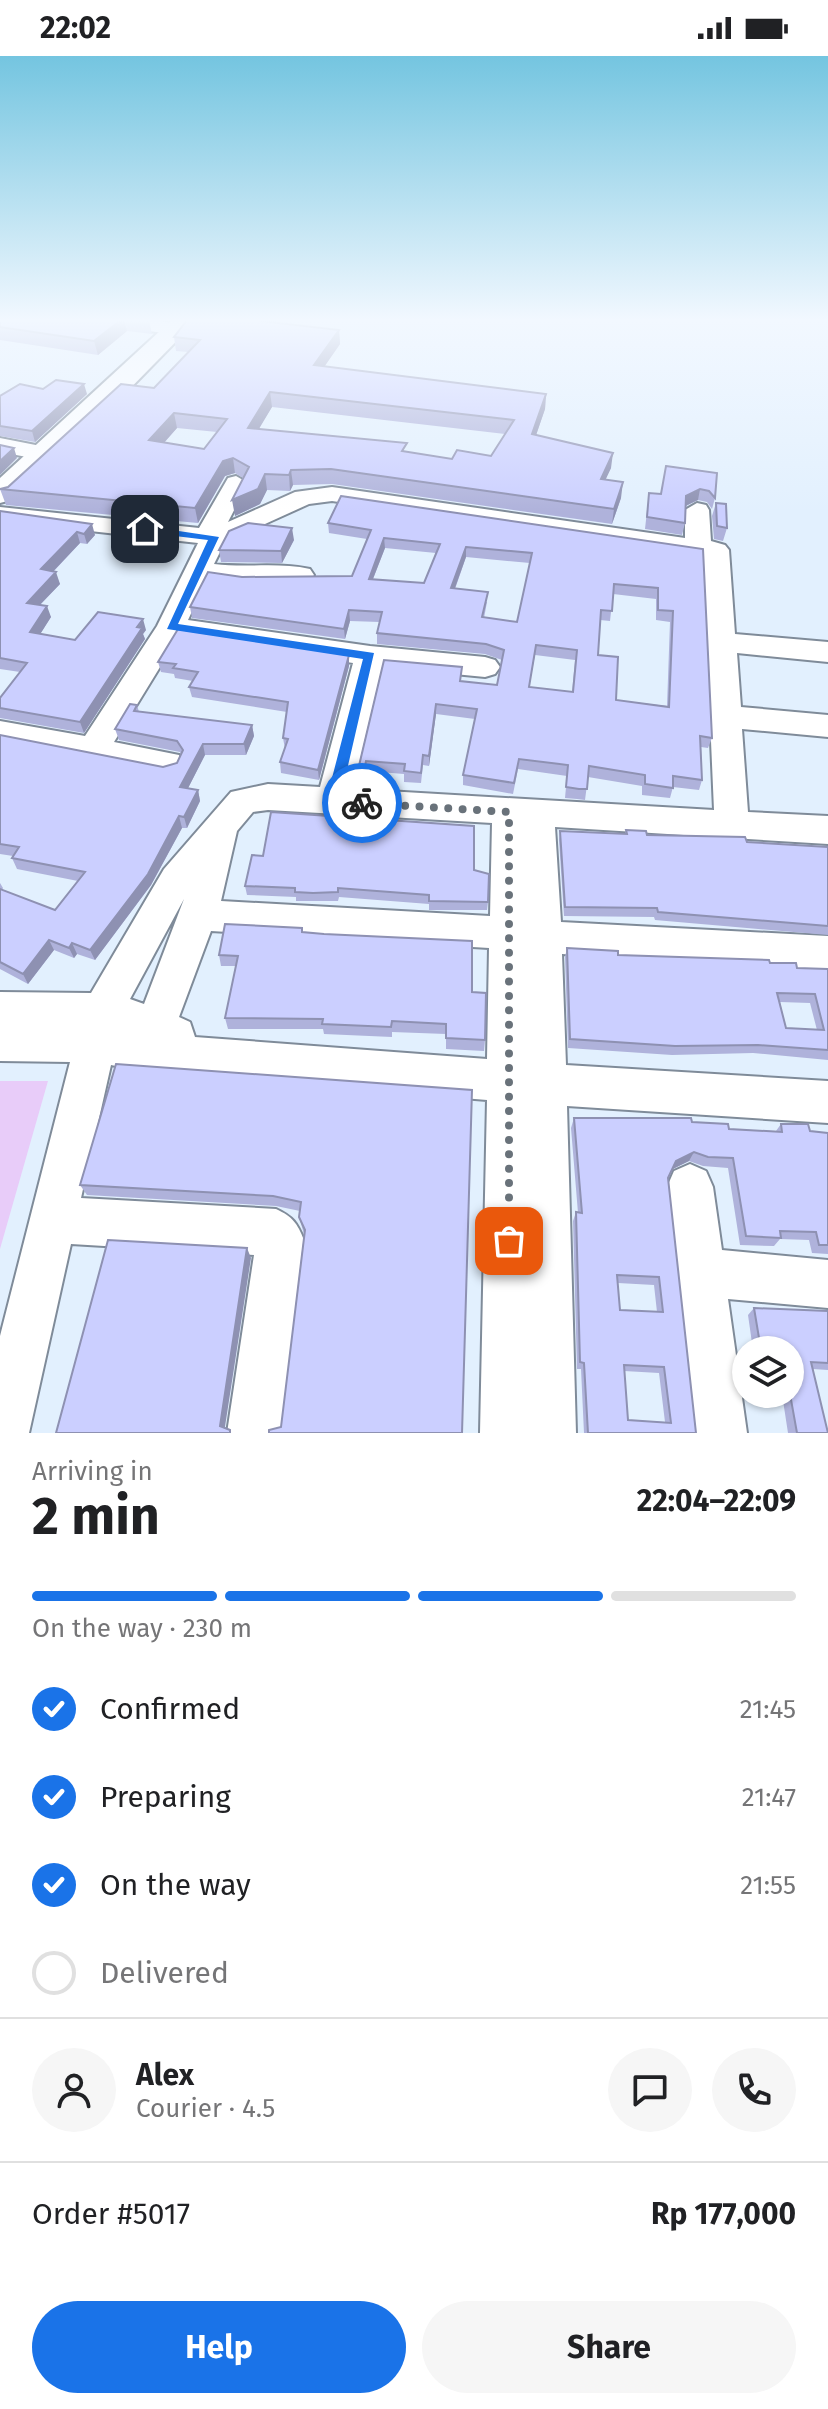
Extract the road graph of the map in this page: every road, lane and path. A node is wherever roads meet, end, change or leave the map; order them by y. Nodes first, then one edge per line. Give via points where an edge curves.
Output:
1 (118, 383) edge
2 (0, 445) edge
3 (43, 453) junction
4 (236, 483) dead end
5 (0, 494) edge
6 (697, 510) dead end
7 (0, 514) edge
8 (211, 537) junction
9 (698, 546) junction
10 (198, 570) junction
11 (301, 575) edge
12 (171, 626) junction
13 (723, 642) junction
14 (828, 652) edge
15 (370, 656) junction
16 (485, 667) dead end
17 (727, 717) junction
18 (828, 726) edge
19 (0, 732) edge
20 (92, 751) junction
21 (167, 763) edge
22 (333, 801) junction
23 (523, 813) junction
24 (732, 824) junction
25 (221, 826) junction
26 (828, 830) edge
27 (199, 915) junction
28 (526, 935) junction
29 (828, 953) edge
30 (0, 1010) edge
31 (100, 1026) junction
32 (150, 1039) junction
33 (0, 1042) edge
34 (528, 1083) junction
35 (828, 1102) edge
36 (690, 1187) dead end
37 (55, 1220) junction
38 (703, 1272) junction
39 (828, 1284) edge
40 (2, 1433) edge
41 (254, 1433) edge
42 (507, 1433) edge
43 (549, 1433) edge
44 (720, 1433) edge

1 - 3 main road
2 - 3 street
3 - 5 main road
4 - 8 street
6 - 9 street
7 - 8 street
8 - 9 street via 304,497 332,494
8 - 10 street
9 - 13 street via 718,553
10 - 11 street
10 - 12 street
12 - 15 street
12 - 20 street
13 - 14 street
13 - 17 street
15 - 16 street
15 - 22 street
17 - 18 street
17 - 24 street
19 - 20 street
20 - 21 street
22 - 23 street
22 - 25 street via 243,801
23 - 24 street
23 - 28 street
24 - 26 street
25 - 27 street
25 - 31 street via 177,879
27 - 28 street
27 - 32 street
28 - 29 street
28 - 34 street
30 - 31 street
31 - 32 street
31 - 33 street
31 - 37 street
32 - 34 street via 216,1057
34 - 35 street
34 - 42 street
34 - 43 street
36 - 38 street
37 - 40 street
37 - 41 street via 276,1233 280,1240
38 - 39 street
38 - 44 street

